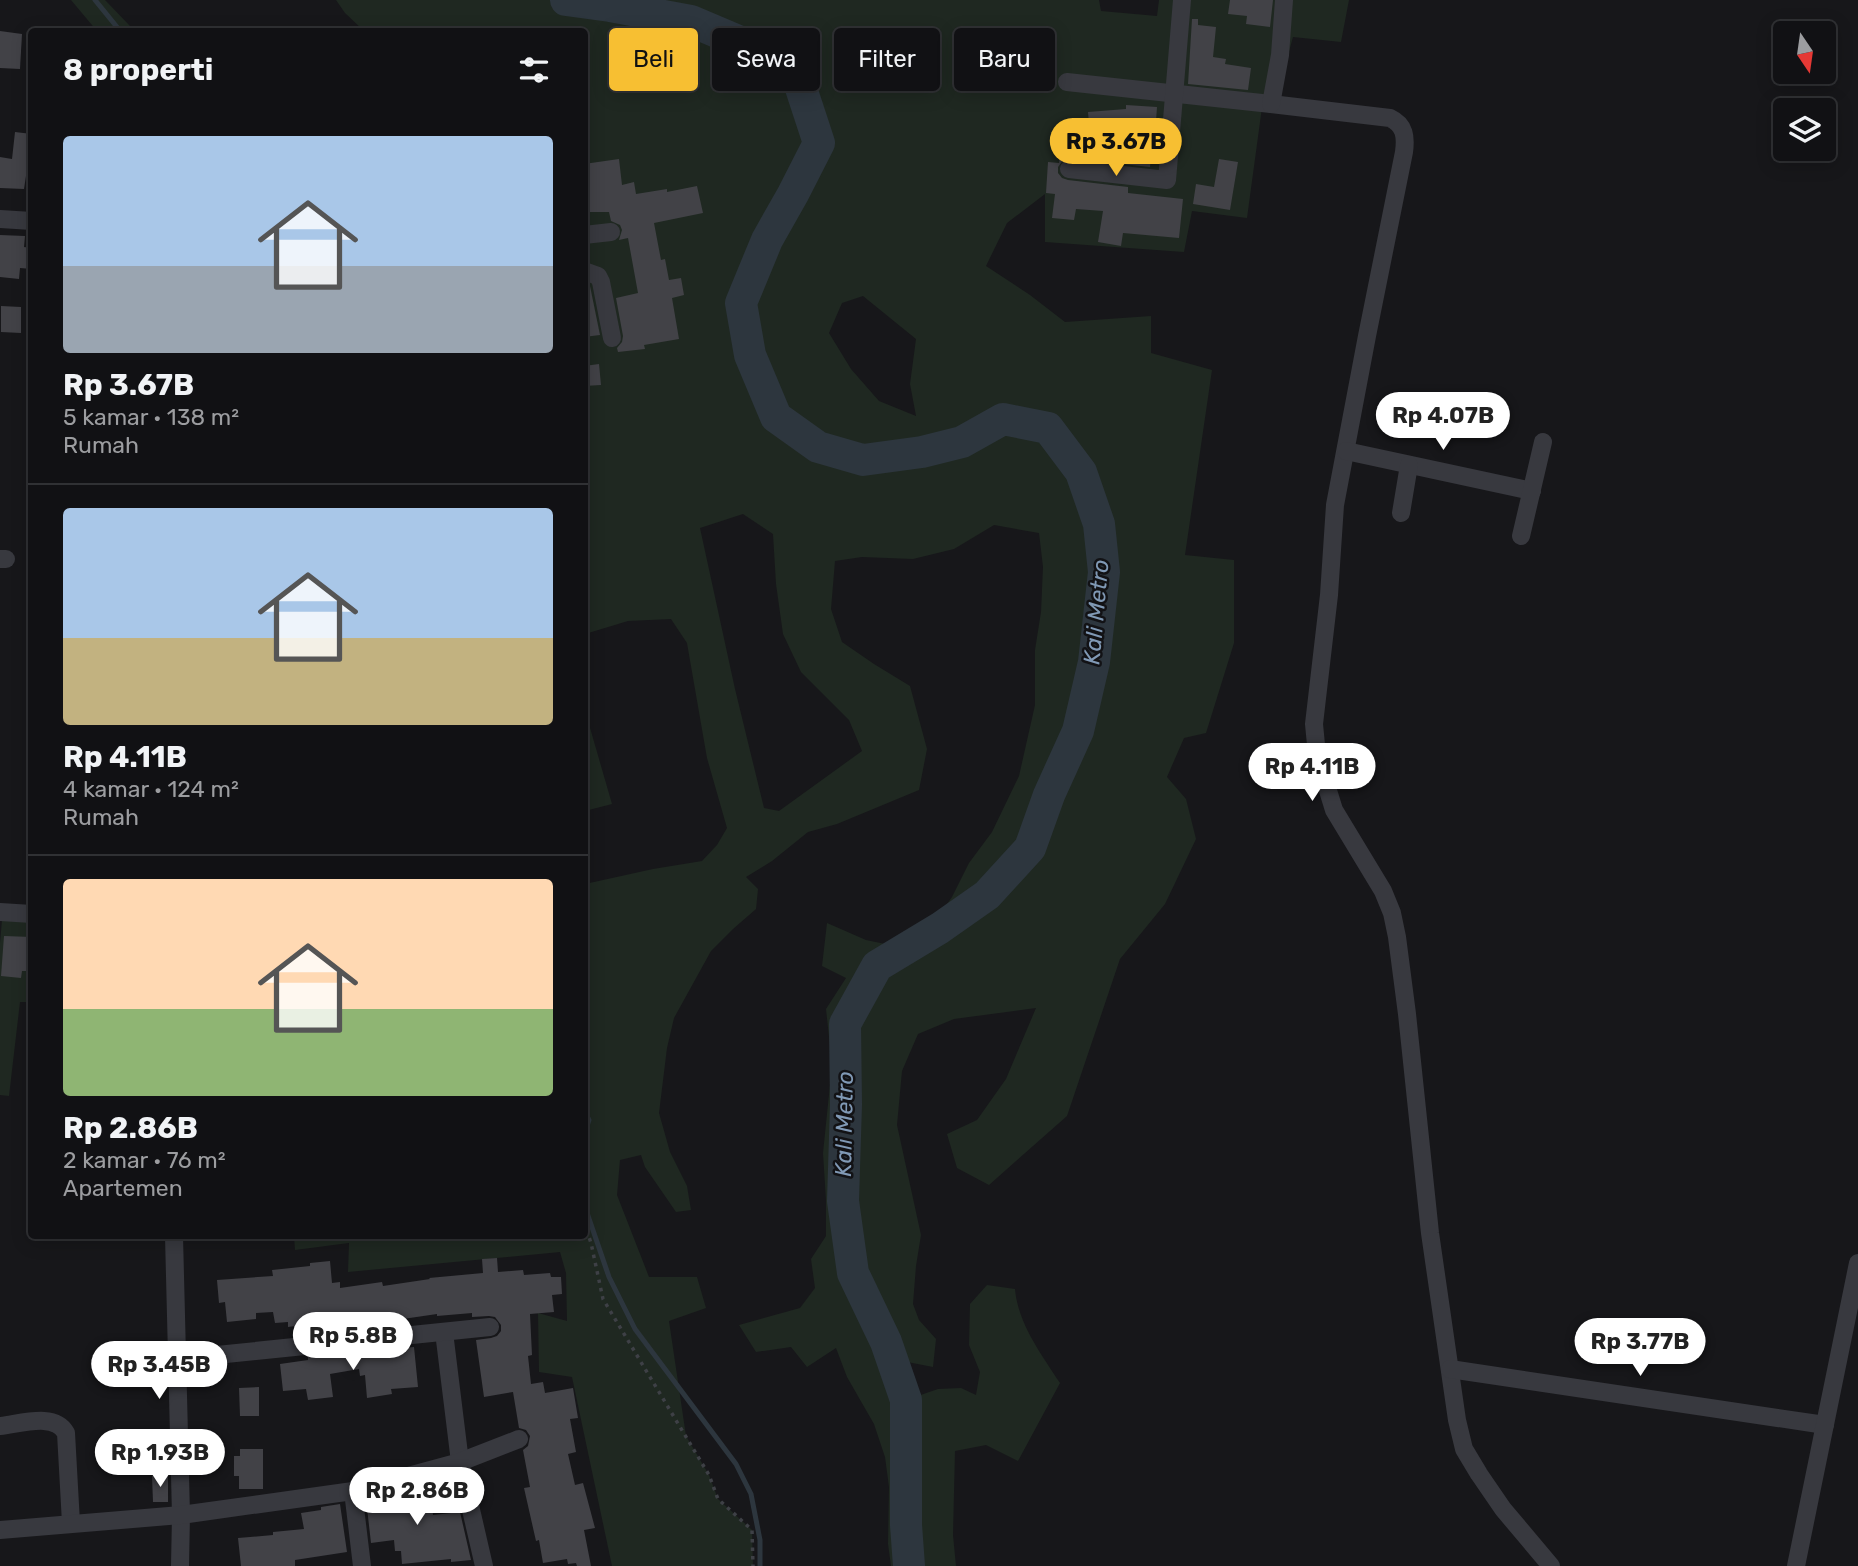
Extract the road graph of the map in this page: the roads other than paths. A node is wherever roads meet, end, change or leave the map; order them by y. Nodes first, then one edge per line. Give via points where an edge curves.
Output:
1 (1182, 0) edge
2 (1284, 0) edge
3 (1067, 82) dead end
4 (1175, 94) junction
5 (1271, 104) junction
6 (1069, 169) dead end
7 (0, 219) edge
8 (28, 221) edge
9 (611, 232) dead end
10 (588, 235) edge
11 (588, 272) edge
12 (612, 338) dead end
13 (1543, 442) dead end
14 (1346, 452) junction
15 (1409, 465) junction
16 (1532, 491) junction
17 (1401, 513) dead end
18 (1521, 536) dead end
19 (0, 912) edge
20 (28, 914) edge
21 (174, 1239) edge
22 (1858, 1262) edge
23 (490, 1327) dead end
24 (444, 1332) junction
25 (177, 1359) junction
26 (1450, 1369) junction
27 (1825, 1424) junction
28 (0, 1426) edge
29 (519, 1439) dead end
30 (460, 1462) junction
31 (353, 1491) junction
32 (181, 1515) junction
33 (71, 1523) junction
34 (0, 1530) edge
35 (478, 1565) edge
36 (180, 1566) edge
37 (362, 1566) edge
38 (1550, 1566) edge
39 (1796, 1566) edge

1 - 4 street
2 - 5 street
3 - 4 street
4 - 5 street
4 - 6 street via 1167,180
5 - 14 street via 1390,118 1401,125 1405,136
7 - 8 street
9 - 10 street
11 - 12 street via 601,282
13 - 16 street
14 - 15 street
14 - 26 street via 1335,505 1314,724 1317,755 1334,810 1383,891 1398,937 1430,1233
15 - 16 street
15 - 17 street
16 - 18 street
19 - 20 street
21 - 25 street
22 - 27 street
23 - 24 street
24 - 25 street
24 - 30 street
25 - 32 street
26 - 27 street
26 - 38 street via 1464,1449 1503,1508
27 - 39 street
28 - 33 street via 50,1420 62,1425
29 - 30 street
30 - 31 street
30 - 35 street
31 - 32 street
31 - 37 street
32 - 33 street
32 - 36 street
33 - 34 street

